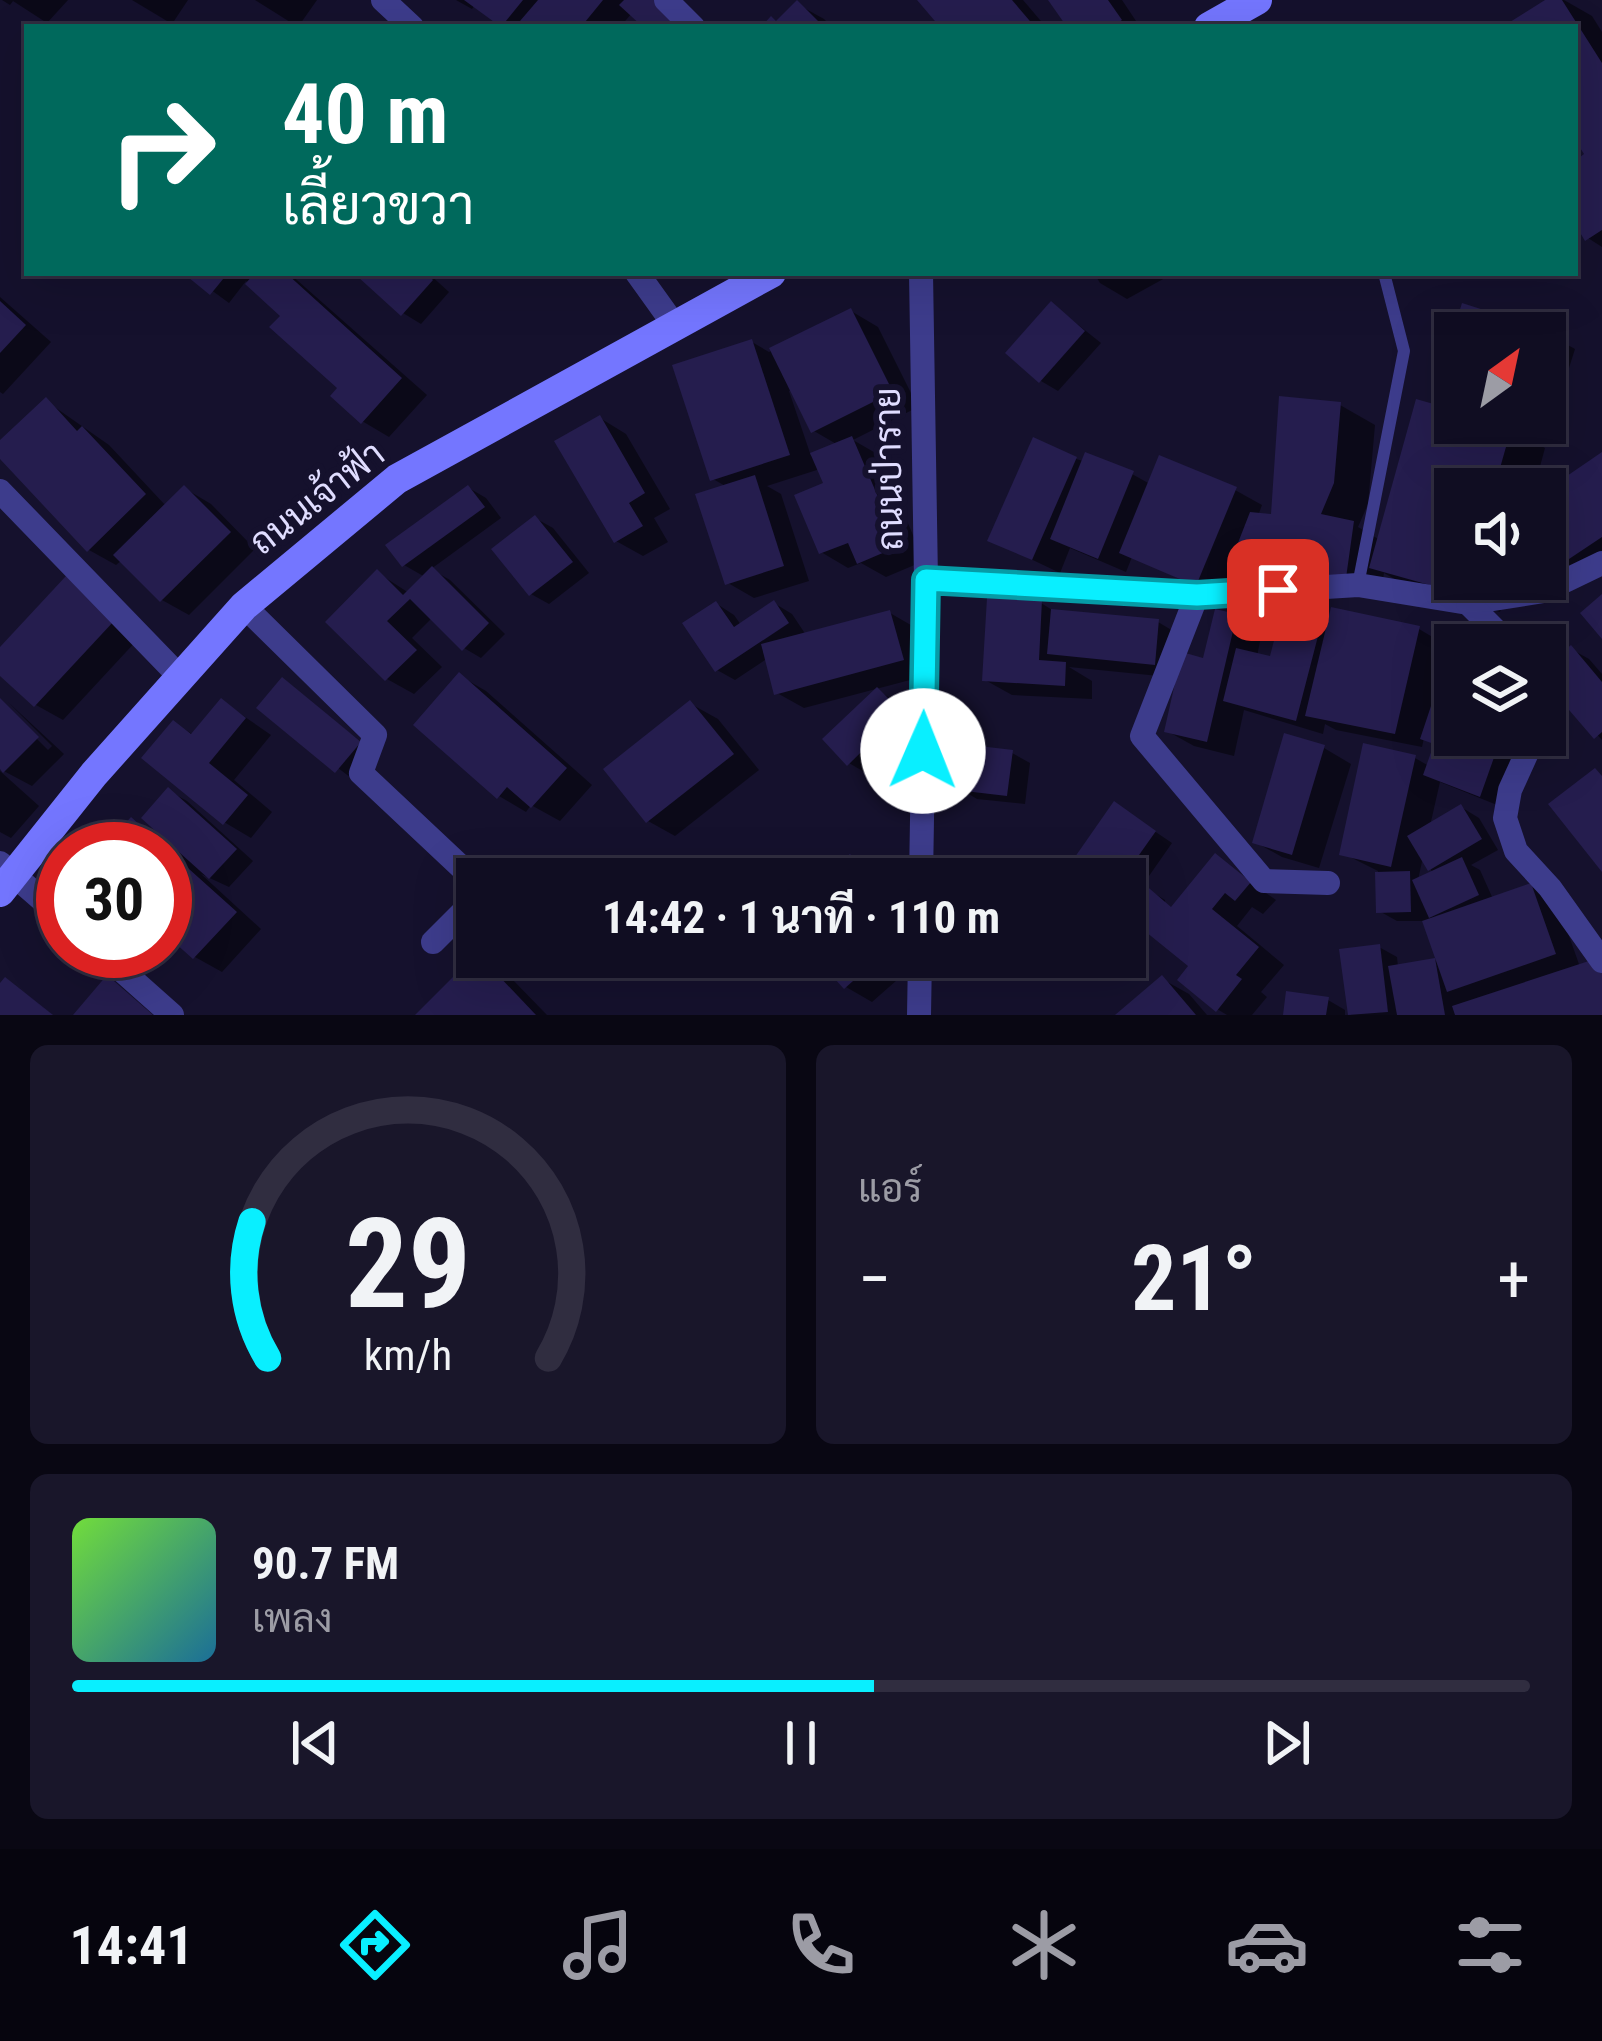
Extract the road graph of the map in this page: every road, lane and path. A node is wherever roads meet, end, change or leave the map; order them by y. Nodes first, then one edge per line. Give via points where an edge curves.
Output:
1 (383, 0) edge
2 (666, 0) edge
3 (1257, 0) edge
4 (409, 24) edge
5 (690, 24) edge
6 (1214, 24) edge
7 (639, 276) edge
8 (766, 276) edge
9 (921, 276) edge
10 (1385, 276) edge
11 (675, 326) junction
12 (0, 491) edge
13 (1602, 563) edge
14 (926, 580) junction
15 (1358, 585) junction
16 (1197, 595) junction
17 (1468, 603) junction
18 (244, 606) junction
19 (1489, 624) edge
20 (180, 677) junction
21 (1525, 756) edge
22 (921, 858) edge
23 (456, 862) edge
24 (4, 876) edge
25 (1328, 884) dead end
26 (36, 899) edge
27 (456, 920) edge
28 (434, 943) dead end
29 (1602, 961) edge
30 (130, 978) edge
31 (920, 978) edge
32 (172, 1015) edge
33 (919, 1015) edge

1 - 4 street
2 - 5 street
3 - 6 main road
7 - 11 street
8 - 11 main road, ถนนเจ้าฟ้า
9 - 14 street, ถนนป่าราย
10 - 15 lane via 1404,351
11 - 18 main road, ถนนเจ้าฟ้า via 397,479
12 - 20 street
13 - 17 street via 1544,591
14 - 16 street
14 - 22 street, ถนนป่าราย
15 - 16 street
15 - 17 street
16 - 25 street via 1142,736 1264,881
17 - 19 street
18 - 20 main road, ถนนเจ้าฟ้า
18 - 23 street via 375,734 361,773
20 - 24 main road, ถนนเจ้าฟ้า
21 - 29 street via 1505,818 1516,851
24 - 26 street
27 - 28 street
30 - 32 street
31 - 33 street

